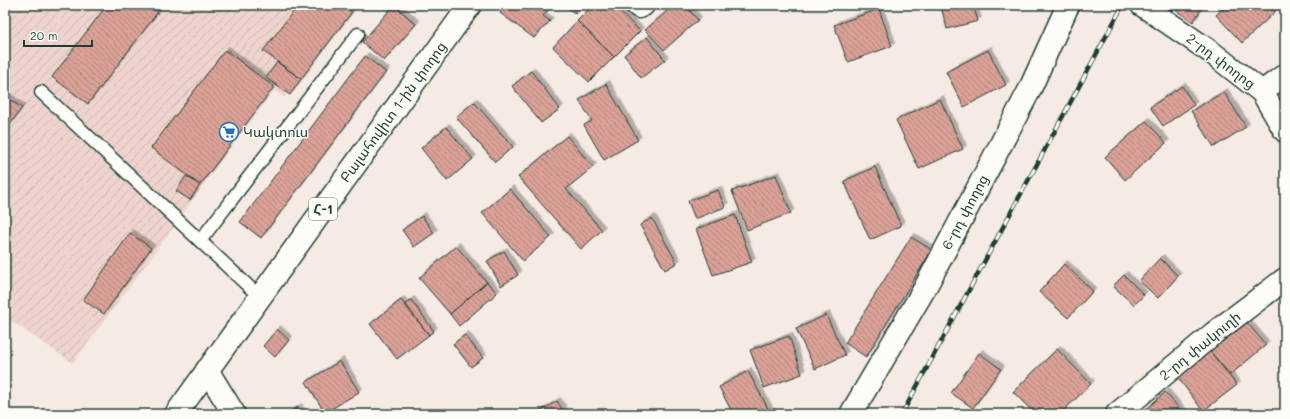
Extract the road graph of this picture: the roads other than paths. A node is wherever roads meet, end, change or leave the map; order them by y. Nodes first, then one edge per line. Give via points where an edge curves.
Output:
1 (470, 5) edge
2 (637, 5) edge
3 (643, 5) edge
4 (1068, 5) edge
5 (1151, 11) edge
6 (358, 34) dead end
7 (1285, 75) edge
8 (41, 92) dead end
9 (1262, 92) junction
10 (1285, 131) edge
11 (200, 241) junction
12 (1285, 279) edge
13 (260, 297) junction
14 (207, 370) junction
15 (176, 414) edge
16 (234, 414) edge
17 (851, 414) edge
18 (1117, 414) edge

1 - 13 street, Բալահովիտ 1-ին փողոց / Հ-1
2 - 3 street
4 - 17 street, 6-րդ փողոց via 1029,91 925,288
5 - 9 street, 2-րդ փողոց via 1211,52
6 - 11 lane
7 - 9 street
8 - 11 lane
9 - 10 street, 2-րդ փողոց
11 - 13 lane
12 - 18 street, 2-րդ փակուղի via 1214,333
13 - 14 street, Բալահովիտ 1-ին փողոց / Հ-1
14 - 15 street, Բալահովիտ 1-ին փողոց / Հ-1
14 - 16 street

